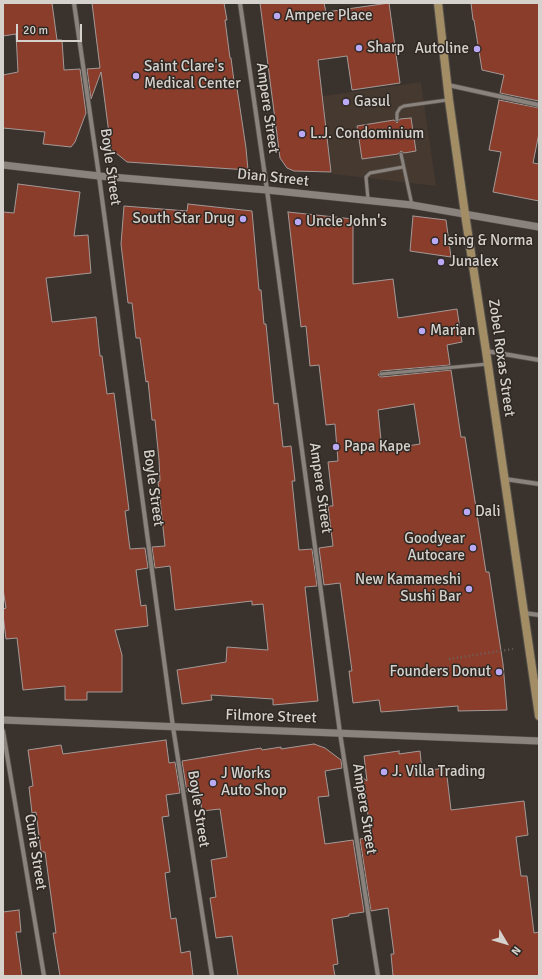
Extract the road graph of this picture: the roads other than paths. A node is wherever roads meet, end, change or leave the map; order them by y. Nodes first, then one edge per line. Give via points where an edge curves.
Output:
1 (74, 3) edge
2 (240, 3) edge
3 (438, 3) edge
4 (447, 85) junction
5 (449, 100) junction
6 (539, 105) edge
7 (397, 120) dead end
8 (401, 154) dead end
9 (3, 165) edge
10 (403, 166) junction
11 (99, 176) junction
12 (267, 190) junction
13 (368, 202) junction
14 (412, 205) junction
15 (465, 214) junction
16 (539, 227) edge
17 (486, 351) junction
18 (539, 360) edge
19 (488, 364) junction
20 (382, 374) dead end
21 (505, 479) junction
22 (539, 484) edge
23 (524, 613) junction
24 (539, 615) edge
25 (539, 716) edge
26 (3, 720) edge
27 (173, 726) junction
28 (3, 731) edge
29 (340, 733) junction
30 (539, 741) edge
31 (44, 976) edge
32 (212, 976) edge
33 (378, 976) edge

1 - 11 street, Boyle Street
2 - 12 street, Ampere Street
3 - 4 main road, Zobel Roxas Street
4 - 5 main road, Zobel Roxas Street
4 - 6 street
5 - 7 lane via 404,106 397,113
5 - 15 main road, Zobel Roxas Street
8 - 10 lane
9 - 11 street, Dian Street
10 - 13 lane via 370,173 366,177
10 - 14 lane
11 - 12 street, Dian Street
11 - 27 street, Boyle Street
12 - 13 street, Dian Street
12 - 29 street, Ampere Street
13 - 14 street, Dian Street
14 - 15 street, Dian Street
15 - 16 street, Dian Street
15 - 17 main road, Zobel Roxas Street
17 - 18 street
17 - 19 main road, Zobel Roxas Street
19 - 20 lane
19 - 21 main road, Zobel Roxas Street
21 - 22 street
21 - 23 main road, Zobel Roxas Street
23 - 24 street
23 - 25 main road, Zobel Roxas Street
26 - 27 street, Filmore Street
27 - 29 street, Filmore Street
27 - 32 street, Boyle Street
28 - 31 street, Curie Street
29 - 30 street, Filmore Street
29 - 33 street, Ampere Street

